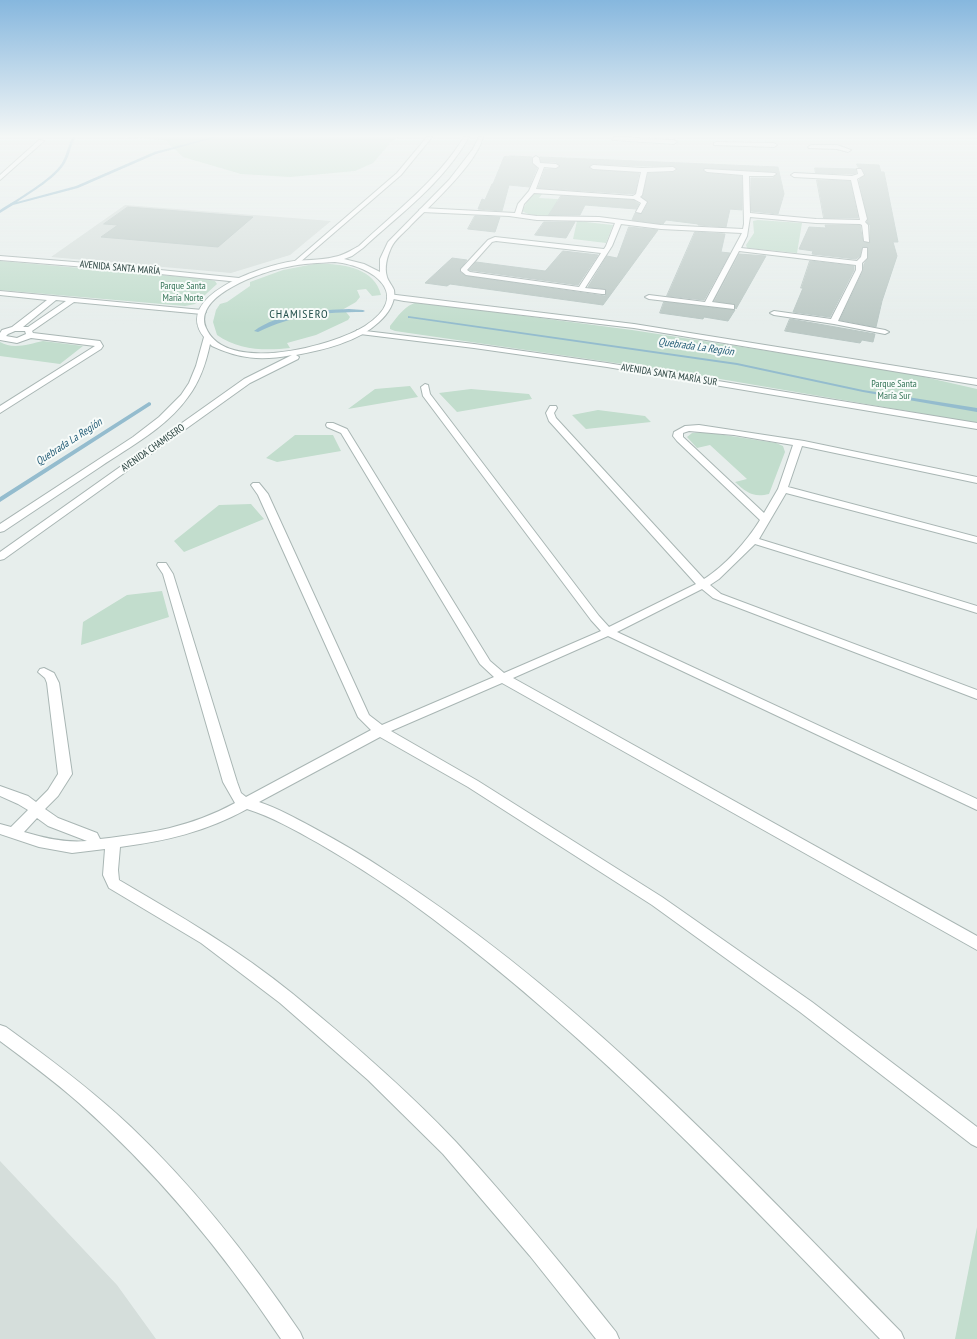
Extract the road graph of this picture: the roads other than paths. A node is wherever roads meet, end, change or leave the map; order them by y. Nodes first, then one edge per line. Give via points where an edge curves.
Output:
1 (369, 199) edge
2 (413, 199) edge
3 (433, 199) edge
4 (525, 199) edge
5 (639, 199) edge
6 (746, 199) edge
7 (859, 199) edge
8 (424, 208) junction
9 (639, 212) dead end
10 (518, 214) junction
11 (746, 215) junction
12 (619, 222) junction
13 (862, 222) junction
14 (745, 231) junction
15 (867, 241) dead end
16 (736, 249) junction
17 (865, 249) dead end
18 (605, 251) junction
19 (0, 258) edge
20 (335, 260) junction
21 (297, 262) junction
22 (859, 263) junction
23 (383, 278) junction
24 (239, 280) junction
25 (581, 289) junction
26 (602, 292) dead end
27 (0, 293) edge
28 (392, 296) junction
29 (649, 297) dead end
30 (54, 298) junction
31 (74, 300) junction
32 (707, 304) junction
33 (731, 307) dead end
34 (202, 312) junction
35 (774, 313) dead end
36 (834, 322) junction
37 (15, 329) junction
38 (360, 332) junction
39 (885, 332) dead end
40 (29, 333) junction
41 (1, 334) edge
42 (208, 337) junction
43 (312, 350) junction
44 (977, 382) edge
45 (425, 387) dead end
46 (553, 408) dead end
47 (0, 410) edge
48 (330, 425) dead end
49 (977, 426) edge
50 (798, 443) junction
51 (977, 480) edge
52 (256, 484) dead end
53 (782, 489) junction
54 (766, 520) junction
55 (0, 529) edge
56 (753, 540) junction
57 (977, 540) edge
58 (0, 557) edge
59 (162, 565) dead end
60 (703, 585) junction
61 (977, 610) edge
62 (608, 632) junction
63 (44, 672) dead end
64 (503, 678) junction
65 (977, 695) edge
66 (380, 731) junction
67 (0, 791) edge
68 (246, 803) junction
69 (977, 805) edge
70 (36, 811) junction
71 (7, 831) edge
72 (105, 844) junction
73 (977, 944) edge
74 (0, 1032) edge
75 (977, 1138) edge
76 (293, 1339) edge
77 (609, 1339) edge
78 (894, 1339) edge

1 - 21 street
2 - 20 street via 361,247 350,255
3 - 8 street
4 - 10 street
5 - 9 street via 644,202
6 - 11 street
7 - 13 street via 864,219
8 - 10 street
8 - 23 street via 390,242 383,259
10 - 12 street via 537,218 599,219
11 - 13 street via 816,222
11 - 14 street
12 - 14 street via 688,229
12 - 18 street
13 - 15 street via 865,225
14 - 16 street
16 - 22 street
16 - 32 street
17 - 22 street via 864,258
18 - 25 street
18 - 25 street via 495,240 490,241 463,270 468,274
19 - 24 street, AVENIDA SANTA MARÍA
20 - 21 street
20 - 23 street via 364,266
21 - 24 street
22 - 36 street via 859,270
23 - 28 street
24 - 34 street via 214,297
25 - 26 street
27 - 30 street
28 - 38 street via 384,313
28 - 44 street via 407,300 634,326
29 - 32 street
30 - 31 street
30 - 37 street
31 - 34 street
31 - 40 street
32 - 33 street
34 - 42 street via 201,323
35 - 36 street
36 - 39 street
37 - 40 street
37 - 41 street
38 - 43 street
38 - 49 street, AVENIDA SANTA MARÍA SUR via 615,366
40 - 41 street via 18,340 3,339
40 - 47 street via 97,343 99,346
42 - 43 street via 224,349 242,354 278,355
42 - 55 street, AVENIDA CHAMISERO via 193,384 167,415 136,439
43 - 58 street, AVENIDA CHAMISERO via 247,381
45 - 62 street via 426,394 594,618
46 - 60 street via 550,413 552,420
48 - 64 street via 344,431 486,664
50 - 51 street
50 - 53 street
50 - 54 street via 699,428 685,428 678,433 680,438
52 - 66 street via 263,494 364,717
53 - 54 street
53 - 57 street
54 - 56 street
56 - 60 street via 726,568
56 - 61 street
59 - 68 street via 168,574 230,782 237,796
60 - 62 street
60 - 65 street via 718,596
62 - 64 street
62 - 69 street
63 - 70 street via 50,676 52,683 65,774 54,793
64 - 66 street
64 - 73 street
66 - 68 street
66 - 75 street via 473,784 657,901 806,1007
67 - 70 street via 23,800
68 - 72 street via 208,822 173,833
68 - 78 street via 276,814 369,868 423,904 538,993 593,1040 708,1149
70 - 71 street
70 - 72 street via 53,822
71 - 72 street via 39,842 72,848
72 - 77 street via 111,880 114,884 212,943 286,998 374,1074 460,1160 537,1248
74 - 76 street via 64,1079 118,1126 172,1182 221,1239 271,1305

